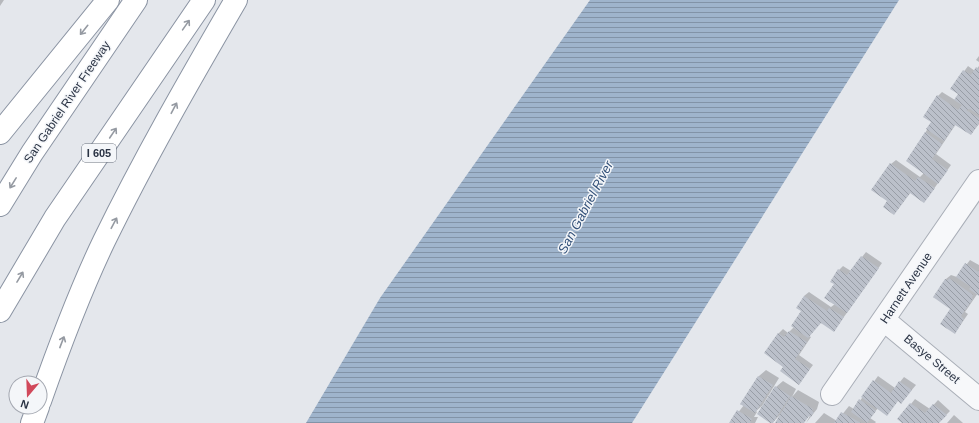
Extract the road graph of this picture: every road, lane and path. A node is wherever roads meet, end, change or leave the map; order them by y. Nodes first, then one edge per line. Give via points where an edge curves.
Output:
1 (108, 0) edge
2 (136, 0) edge
3 (204, 0) edge
4 (236, 0) edge
5 (0, 133) edge
6 (979, 181) edge
7 (0, 204) edge
8 (0, 311) edge
9 (884, 320) junction
10 (48, 380) edge
11 (832, 394) dead end
12 (979, 399) edge

1 -> 5 highway
2 -> 7 highway, San Gabriel River Freeway
8 -> 3 highway, I 605 via 55,218
10 -> 4 highway via 75,308 104,242 190,78
6 - 9 street, Harnett Avenue
9 - 11 street, Harnett Avenue
9 - 12 street, Basye Street

